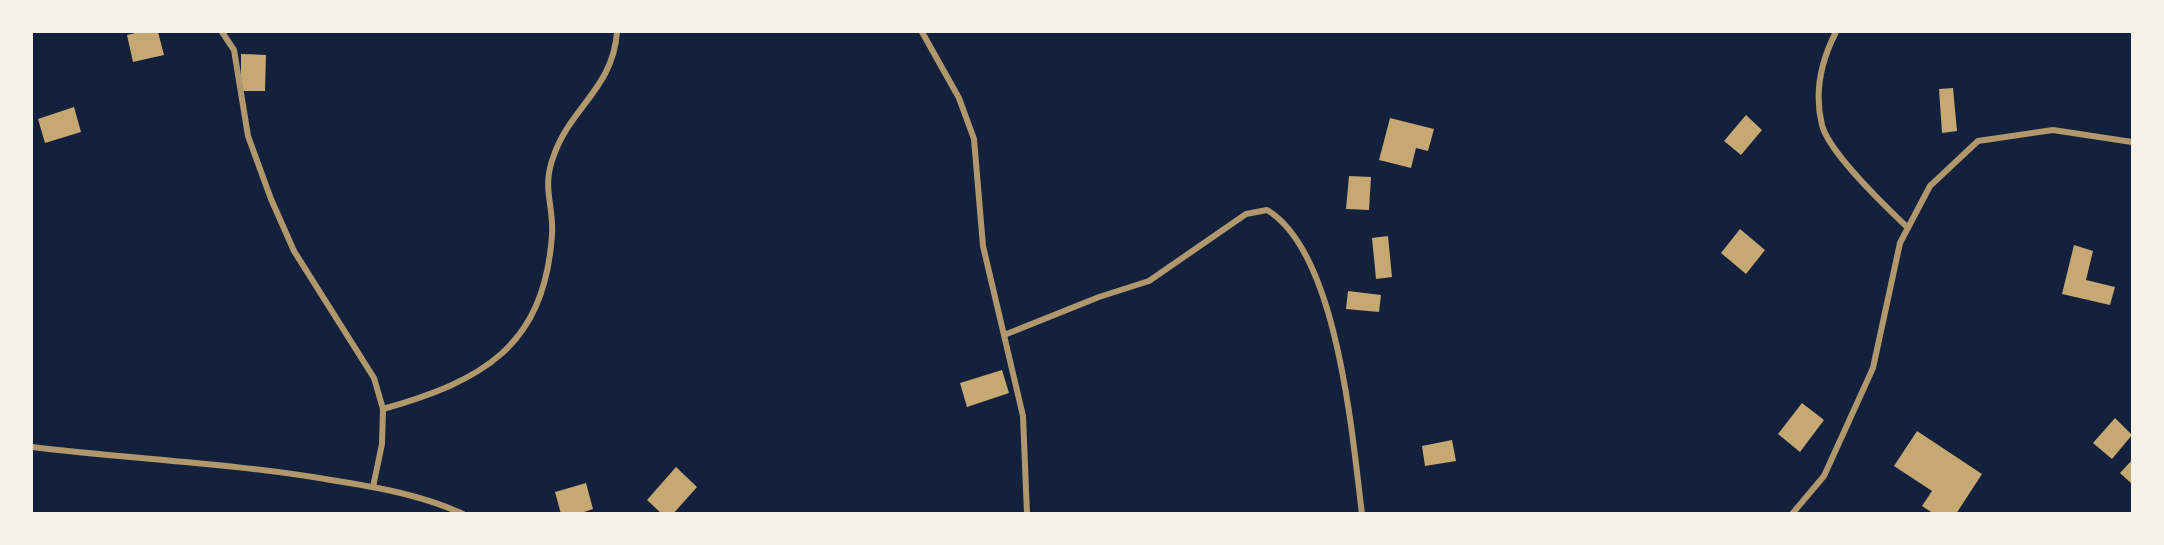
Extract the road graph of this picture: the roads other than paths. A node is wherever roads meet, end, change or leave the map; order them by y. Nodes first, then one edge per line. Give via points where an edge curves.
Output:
1 (222, 32) edge
2 (617, 32) edge
3 (922, 32) edge
4 (1836, 32) edge
5 (2133, 142) edge
6 (1908, 228) junction
7 (1004, 335) junction
8 (383, 409) junction
9 (32, 447) edge
10 (373, 487) junction
11 (463, 513) edge
12 (1027, 513) edge
13 (1362, 513) edge
14 (1792, 513) edge

1 - 8 street via 234,50 248,136 271,199 294,251 374,378
2 - 8 street via 609,69 554,153 546,183 552,234 544,285 531,318 512,345 483,368 451,387
3 - 7 street via 959,98 974,140 983,246
4 - 6 street via 1828,47 1817,92 1822,128 1844,160
5 - 6 street via 2053,130 1978,141 1930,186
6 - 14 street via 1900,243 1873,368 1824,476
7 - 12 street via 1023,416
7 - 13 street via 1149,281 1246,214 1267,210 1280,218 1298,239 1317,277 1345,384
8 - 10 street
9 - 10 street via 273,470
10 - 11 street via 440,503

